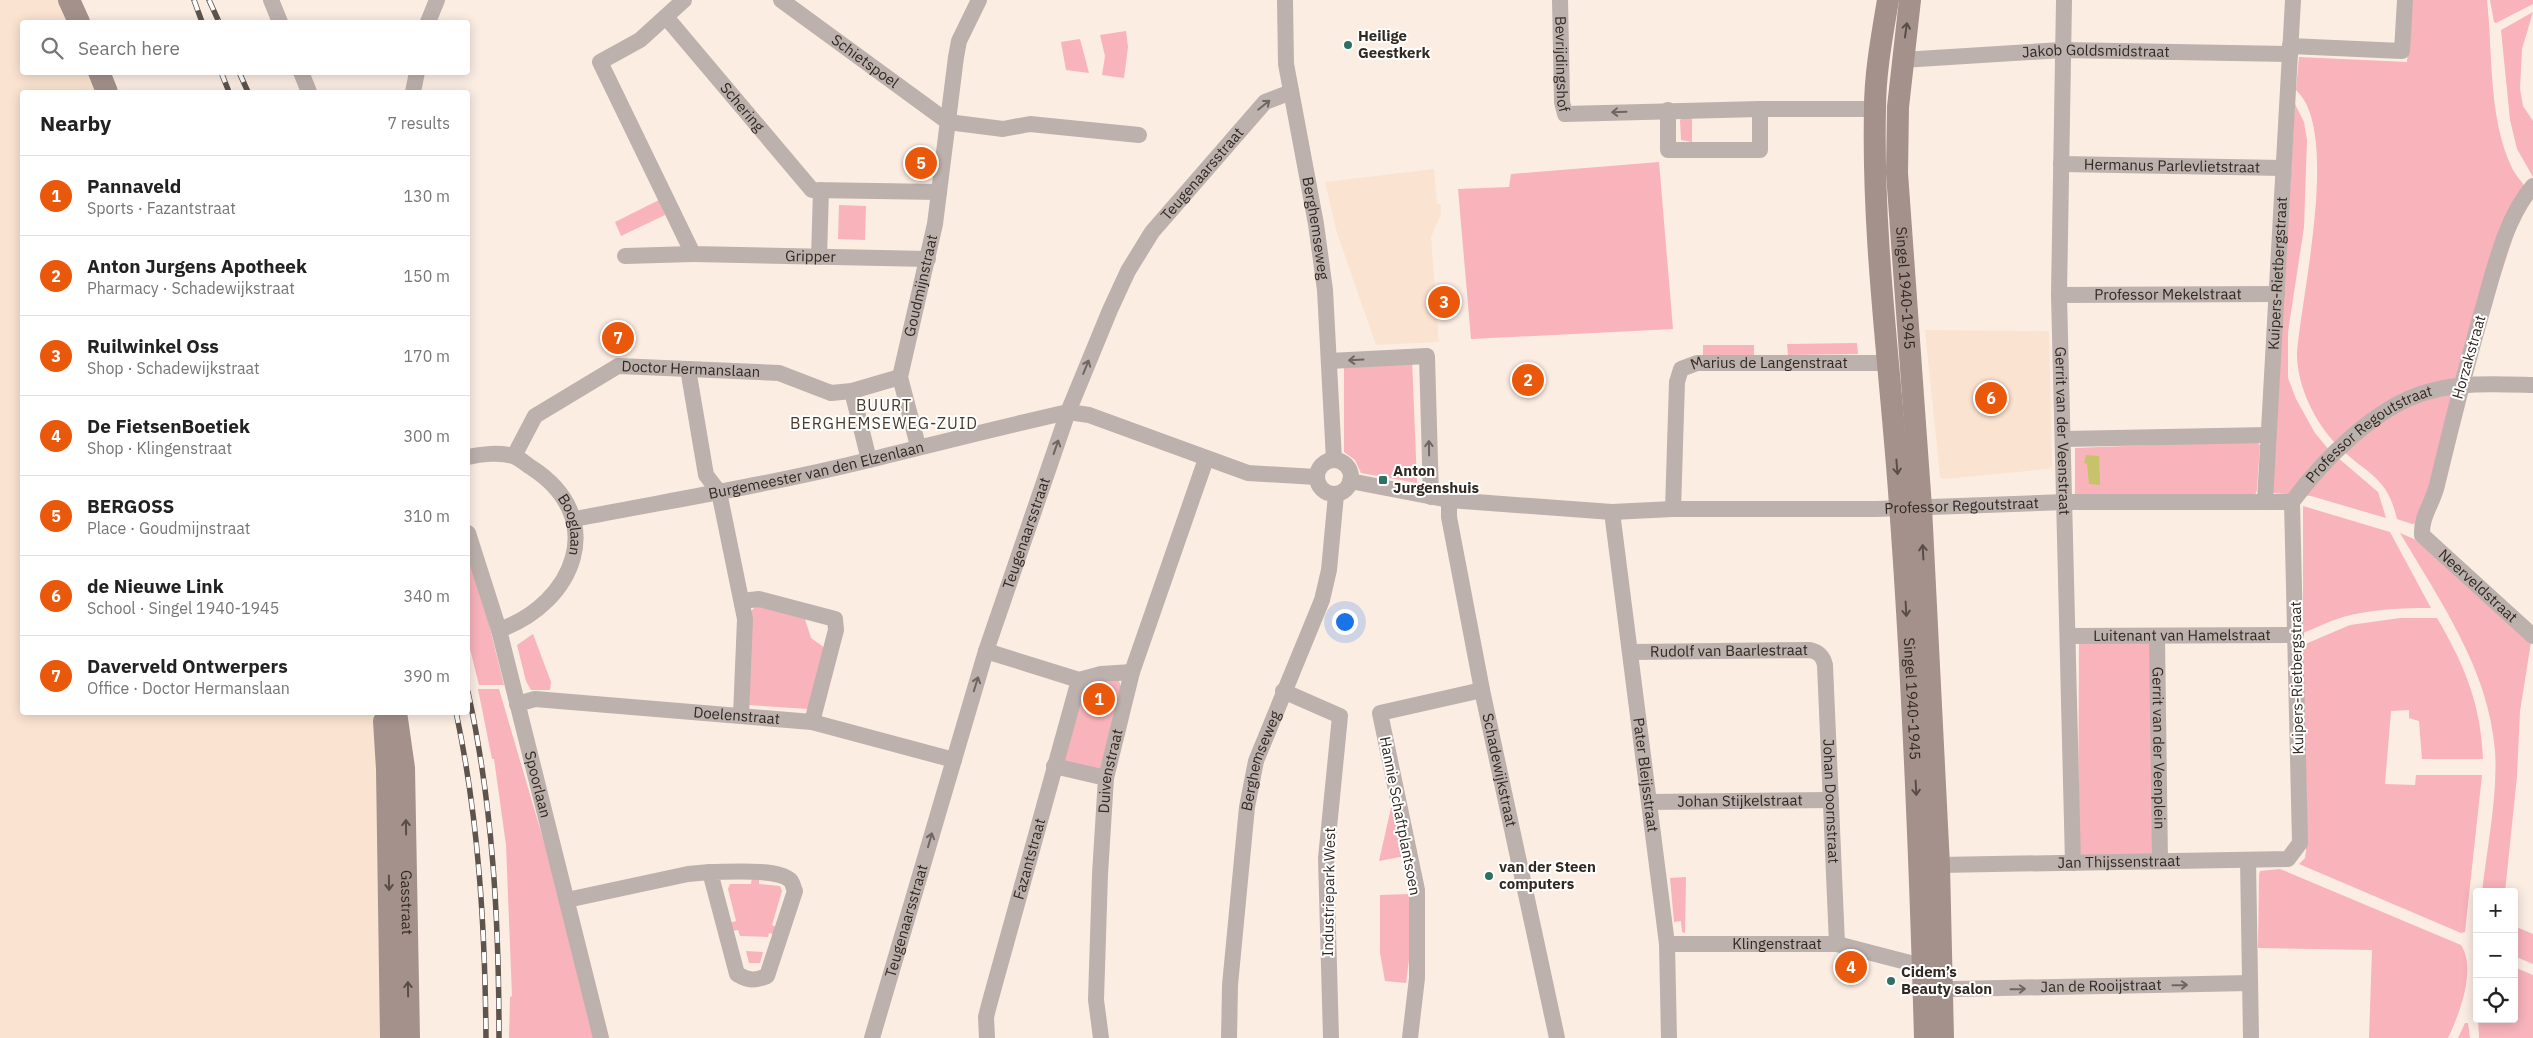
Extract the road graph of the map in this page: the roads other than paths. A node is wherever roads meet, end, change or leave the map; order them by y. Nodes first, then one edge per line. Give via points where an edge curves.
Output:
1 (69, 0) edge
2 (271, 0) edge
3 (437, 0) edge
4 (684, 0) edge
5 (782, 0) edge
6 (979, 0) edge
7 (1285, 0) edge
8 (1560, 0) edge
9 (1878, 0) edge
10 (1888, 0) edge
11 (1910, 0) edge
12 (2064, 0) edge
13 (2293, 0) edge
14 (2405, 0) edge
15 (666, 17) junction
16 (78, 20) edge
17 (279, 20) edge
18 (429, 20) edge
19 (2062, 50) junction
20 (2290, 50) junction
21 (1906, 60) junction
22 (100, 75) edge
23 (302, 75) edge
24 (416, 75) edge
25 (107, 90) edge
26 (308, 90) edge
27 (413, 90) edge
28 (1291, 92) junction
29 (1760, 109) junction
30 (1866, 109) junction
31 (1668, 110) junction
32 (948, 122) junction
33 (1139, 135) dead end
34 (2061, 164) junction
35 (2283, 168) junction
36 (2533, 186) edge
37 (821, 190) junction
38 (939, 192) junction
39 (693, 254) junction
40 (625, 256) dead end
41 (819, 257) junction
42 (928, 259) junction
43 (2278, 294) junction
44 (2059, 295) junction
45 (1329, 361) junction
46 (1879, 363) junction
47 (688, 369) junction
48 (900, 377) junction
49 (2533, 385) edge
50 (2460, 386) junction
51 (852, 391) junction
52 (1068, 412) junction
53 (2268, 435) junction
54 (1895, 437) junction
55 (2064, 439) junction
56 (918, 446) junction
57 (514, 456) junction
58 (470, 458) edge
59 (1206, 459) junction
60 (869, 460) junction
61 (1334, 460) junction
62 (1316, 477) junction
63 (1350, 481) junction
64 (719, 492) junction
65 (1336, 495) junction
66 (1431, 497) junction
67 (1449, 500) junction
68 (2265, 501) junction
69 (2065, 502) junction
70 (2292, 502) junction
71 (1917, 507) junction
72 (1673, 509) junction
73 (1612, 512) junction
74 (575, 520) junction
75 (2422, 535) joint
76 (470, 539) edge
77 (742, 601) junction
78 (499, 630) junction
79 (2296, 635) junction
80 (2068, 636) junction
81 (2157, 636) junction
82 (2533, 636) edge
83 (986, 651) junction
84 (1631, 652) junction
85 (1823, 658) joint
86 (1132, 672) junction
87 (1079, 680) junction
88 (1482, 690) junction
89 (1283, 691) junction
90 (517, 704) junction
91 (384, 715) edge
92 (396, 715) edge
93 (741, 715) junction
94 (812, 722) junction
95 (394, 735) junction
96 (954, 760) junction
97 (1054, 766) junction
98 (396, 769) junction
99 (1106, 778) junction
100 (1830, 800) junction
101 (1650, 802) junction
102 (2296, 852) joint
103 (2248, 860) junction
104 (2160, 861) junction
105 (2073, 863) junction
106 (1944, 865) junction
107 (710, 872) junction
108 (567, 900) junction
109 (1922, 932) junction
110 (1667, 944) junction
111 (1837, 944) junction
112 (1914, 964) junction
113 (2250, 983) junction
114 (1952, 989) junction
115 (391, 1038) edge
116 (409, 1038) edge
117 (600, 1038) edge
118 (872, 1038) edge
119 (987, 1038) edge
120 (1100, 1038) edge
121 (1229, 1038) edge
122 (1331, 1038) edge
123 (1410, 1038) edge
124 (1557, 1038) edge
125 (1670, 1038) edge
126 (1916, 1038) edge
127 (1925, 1038) edge
128 (1943, 1038) edge
129 (1952, 1038) edge
130 (2251, 1038) edge

1 - 16 main road
2 - 17 street
3 - 18 street
4 - 15 street
5 - 32 street, Schietspoel
6 - 32 street, Goudmijnstraat via 959,41
7 - 28 street, Berghemseweg via 1286,64
31 -> 8 street, Bevrijdingshof via 1565,114
9 - 30 street, Singel 1940-1945
10 - 54 main road, Singel 1940-1945 via 1874,106 1875,172
21 -> 11 main road, Singel 1940-1945
12 - 19 street, Gerrit van der Veenstraat
13 - 20 street, Kuipers-Rietbergstraat
14 - 20 street via 2402,52
15 - 37 street, Schering via 812,190
15 - 39 street via 640,40 600,62
19 - 20 street, Jakob Goldsmidstraat
19 - 21 street, Jakob Goldsmidstraat
19 - 34 street, Gerrit van der Veenstraat
20 - 35 street, Kuipers-Rietbergstraat
21 - 71 main road, Singel 1940-1945 via 1898,107 1897,173
22 - 25 main road
23 - 26 street
24 - 27 street
28 - 45 street, Berghemseweg via 1316,224 1324,281
52 -> 28 street, Teugenaarsstraat via 1124,279 1152,232 1264,102
29 - 30 street, Bevrijdingshof
29 - 31 street, Bevrijdingshof
29 - 31 street via 1760,150 1668,150
30 - 46 street, Singel 1940-1945 via 1867,179
32 - 33 street via 1002,129 1030,124
32 - 38 street, Goudmijnstraat
34 - 35 street, Hermanus Parlevlietstraat
34 - 44 street, Gerrit van der Veenstraat
35 - 43 street, Kuipers-Rietbergstraat
36 - 50 street, Horzakstraat via 2523,198 2499,253
37 - 38 street
37 - 41 street
38 - 42 street, Goudmijnstraat
39 - 40 street, Gripper
39 - 41 street, Gripper
41 - 42 street, Gripper
42 - 48 street, Goudmijnstraat
43 - 44 street, Professor Mekelstraat
43 - 53 street, Kuipers-Rietbergstraat
44 - 55 street, Gerrit van der Veenstraat
45 - 61 street, Berghemseweg
66 -> 45 street via 1427,356
46 - 54 street, Singel 1940-1945 via 1884,420
46 - 72 street, Marius de Langenstraat via 1697,363 1681,369 1677,382
47 - 51 street, Doctor Hermanslaan via 779,373 831,393
47 - 57 street, Doctor Hermanslaan via 618,366 534,416
47 - 64 street via 706,475
48 - 51 street, Doctor Hermanslaan
48 - 56 street, Goudmijnstraat
49 - 50 street, Professor Regoutstraat via 2488,383
50 - 70 street, Professor Regoutstraat via 2426,392 2380,416 2340,449
50 - 75 street, Horzakstraat via 2436,492 2422,523
51 - 60 street
52 - 56 street, Burgemeester van den Elzenlaan
52 - 59 street, Burgemeester van den Elzenlaan via 1089,415
83 -> 52 street, Teugenaarsstraat
53 - 55 street
53 - 68 street, Kuipers-Rietbergstraat
54 -> 71 main road, Singel 1940-1945
55 - 69 street, Gerrit van der Veenstraat
56 - 60 street, Burgemeester van den Elzenlaan
57 - 58 street via 495,454
57 - 74 street, Booglaan via 560,491
59 - 62 street, Burgemeester van den Elzenlaan via 1248,473
59 - 86 street, Duivenstraat
60 - 64 street, Burgemeester van den Elzenlaan
61 - 62 street via 1322,465
61 - 63 street via 1347,467
62 - 65 street via 1322,490
63 - 65 street
63 - 66 street, Professor Regoutstraat
64 - 74 street, Burgemeester van den Elzenlaan
64 - 77 street
65 - 89 street, Berghemseweg via 1329,570 1322,600
66 - 67 street, Professor Regoutstraat
67 - 73 street, Professor Regoutstraat
67 - 88 street, Schadewijkstraat via 1449,517
68 - 69 street, Professor Regoutstraat
68 - 70 street, Professor Regoutstraat
69 - 71 street, Professor Regoutstraat
69 - 80 street, Gerrit van der Veenstraat
70 - 79 street, Kuipers-Rietbergstraat
71 - 72 street, Professor Regoutstraat via 1770,511
106 -> 71 main road, Singel 1940-1945
71 -> 109 main road, Singel 1940-1945
72 - 73 street, Professor Regoutstraat
73 - 84 street, Pater Bleijsstraat
74 - 78 street, Booglaan via 573,552 561,587 540,609
75 - 82 street, Neerveldstraat
76 - 78 street, Spoorlaan
77 - 93 street via 745,619
77 - 94 street via 759,599 835,619 836,630
78 - 90 street, Spoorlaan
79 - 81 street, Luitenant van Hamelstraat
79 - 102 street, Kuipers-Rietbergstraat via 2300,843
80 - 81 street, Luitenant van Hamelstraat
80 - 105 street, Gerrit van der Veenstraat
81 - 104 street, Gerrit van der Veenplein
83 - 87 street
96 -> 83 street, Teugenaarsstraat
84 - 85 street, Rudolf van Baarlestraat via 1810,650
84 - 101 street, Pater Bleijsstraat
85 - 100 street, Johan Doornstraat
86 - 87 street via 1101,674
86 - 99 street, Duivenstraat
87 - 97 street, Fazantstraat
88 - 123 street, Hannie Schaftplantsoen via 1380,713 1417,890 1416,978
88 - 124 street, Schadewijkstraat
89 - 121 street, Berghemseweg via 1256,761 1247,807 1230,985
89 - 122 street, Industriepark West via 1340,716 1326,858
90 - 93 street, Doelenstraat via 535,699
90 - 108 street, Spoorlaan
91 - 95 main road, Gasstraat
92 - 95 main road, Gasstraat
93 - 94 street, Doelenstraat
94 - 96 street, Doelenstraat
95 - 98 main road, Gasstraat
118 -> 96 street, Teugenaarsstraat
97 - 99 street
97 - 119 street, Fazantstraat via 986,1017
98 -> 115 main road, Gasstraat
116 -> 98 main road, Gasstraat
99 - 120 street, Duivenstraat via 1096,1000
100 - 101 street, Johan Stijkelstraat
100 - 111 street, Johan Doornstraat
101 - 110 street, Pater Bleijsstraat
102 - 103 street, Jan Thijssenstraat via 2288,859
103 - 104 street, Jan Thijssenstraat
103 - 113 street
104 - 105 street, Jan Thijssenstraat
105 - 106 street, Jan Thijssenstraat
106 - 114 street, Singel 1940-1945
106 - 128 main road, Singel 1940-1945
107 - 107 street via 768,873 785,876 792,881 794,891 767,976 756,981 737,974
107 - 108 street
108 - 117 street, Spoorlaan
109 - 112 street, Singel 1940-1945 via 1913,940
109 - 127 main road, Singel 1940-1945
110 - 111 street, Klingenstraat
110 - 125 street, Pater Bleijsstraat
111 - 112 street, Klingenstraat
112 - 126 street, Singel 1940-1945
114 -> 113 street, Jan de Rooijstraat
113 - 130 street
114 - 129 street, Singel 1940-1945

